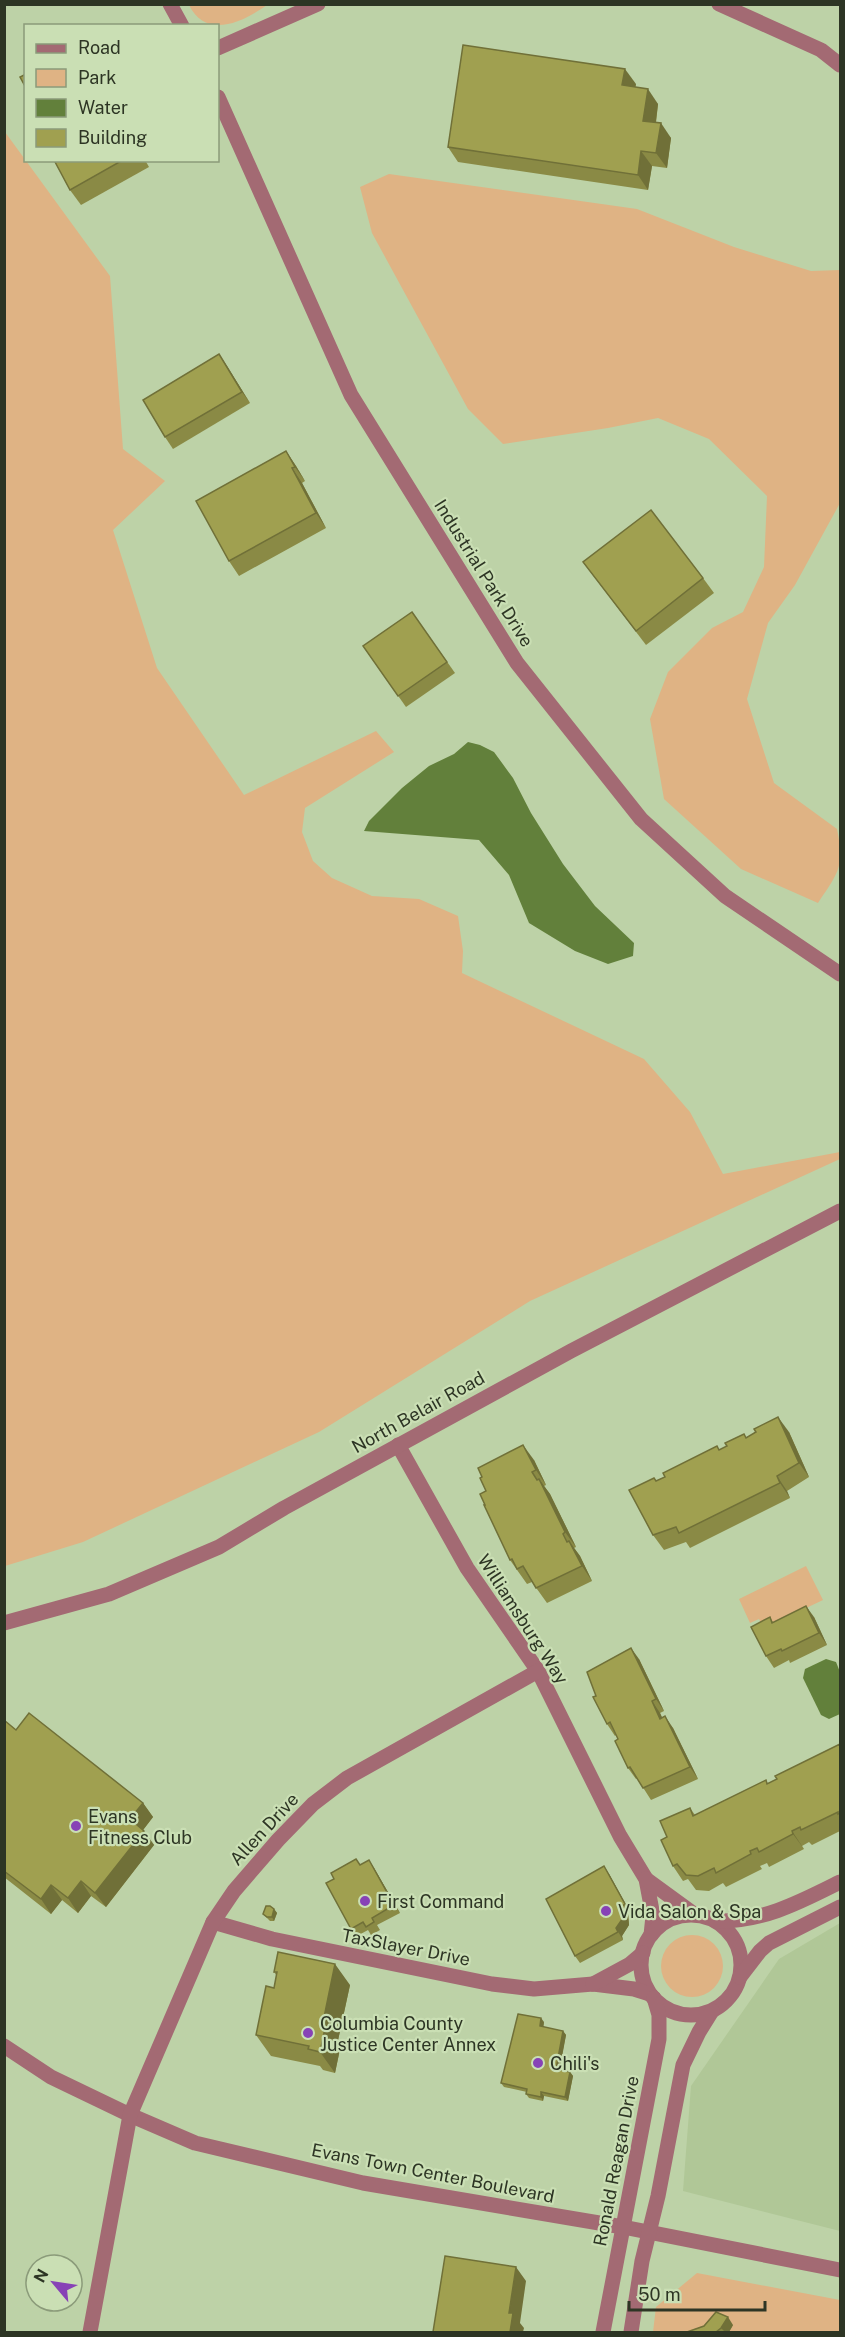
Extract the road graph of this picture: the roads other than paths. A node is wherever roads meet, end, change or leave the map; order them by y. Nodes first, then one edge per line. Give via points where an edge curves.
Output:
1 (170, 4) edge
2 (318, 4) edge
3 (719, 4) edge
4 (181, 24) edge
5 (219, 48) edge
6 (840, 65) edge
7 (219, 99) edge
8 (840, 974) edge
9 (840, 1211) edge
10 (398, 1445) junction
11 (4, 1623) edge
12 (538, 1671) junction
13 (646, 1879) junction
14 (840, 1882) edge
15 (840, 1907) edge
16 (694, 1914) junction
17 (716, 1921) junction
18 (213, 1922) junction
19 (651, 1935) junction
20 (643, 1953) junction
21 (740, 1977) junction
22 (593, 1984) junction
23 (652, 1996) junction
24 (712, 2011) junction
25 (4, 2046) edge
26 (130, 2115) junction
27 (623, 2227) junction
28 (649, 2232) junction
29 (840, 2270) edge
30 (90, 2332) edge
31 (603, 2332) edge
32 (631, 2332) edge

1 - 4 street
2 - 5 street
3 - 6 street via 821,50
7 - 8 street, Industrial Park Drive via 351,394 517,663 641,819 725,896
9 - 10 street, North Belair Road
10 - 11 street, North Belair Road via 219,1546 109,1594
10 - 12 street, Williamsburg Way via 467,1568
12 - 13 street, Williamsburg Way via 620,1836
12 - 18 street, Allen Drive via 347,1778 313,1804 234,1891
13 - 16 street, Williamsburg Way
13 - 19 street, Williamsburg Way via 653,1916
14 - 17 street via 774,1913
15 - 21 street via 770,1943
16 - 17 street
16 - 19 street via 670,1920
17 - 21 street via 735,1939 740,1951
18 - 22 street, TaxSlayer Drive via 272,1939 492,1984 534,1989
18 - 26 street, Allen Drive
19 - 20 street, Ronald Reagan Drive
20 - 22 street, TaxSlayer Drive
20 - 23 street, Ronald Reagan Drive via 642,1974
21 - 24 street via 725,2002
22 - 23 street, TaxSlayer Drive via 634,1989
23 - 24 street via 681,2014
23 - 27 street, Ronald Reagan Drive via 659,2015 658,2039
24 - 28 street via 683,2065
25 - 26 street, Evans Town Center Boulevard via 51,2077
26 - 27 street, Evans Town Center Boulevard via 195,2143 363,2183
26 - 30 street, Allen Drive
27 - 28 street, Evans Town Center Boulevard
27 - 31 street, Ronald Reagan Drive
28 - 29 street, Evans Town Center Boulevard
28 - 32 street

